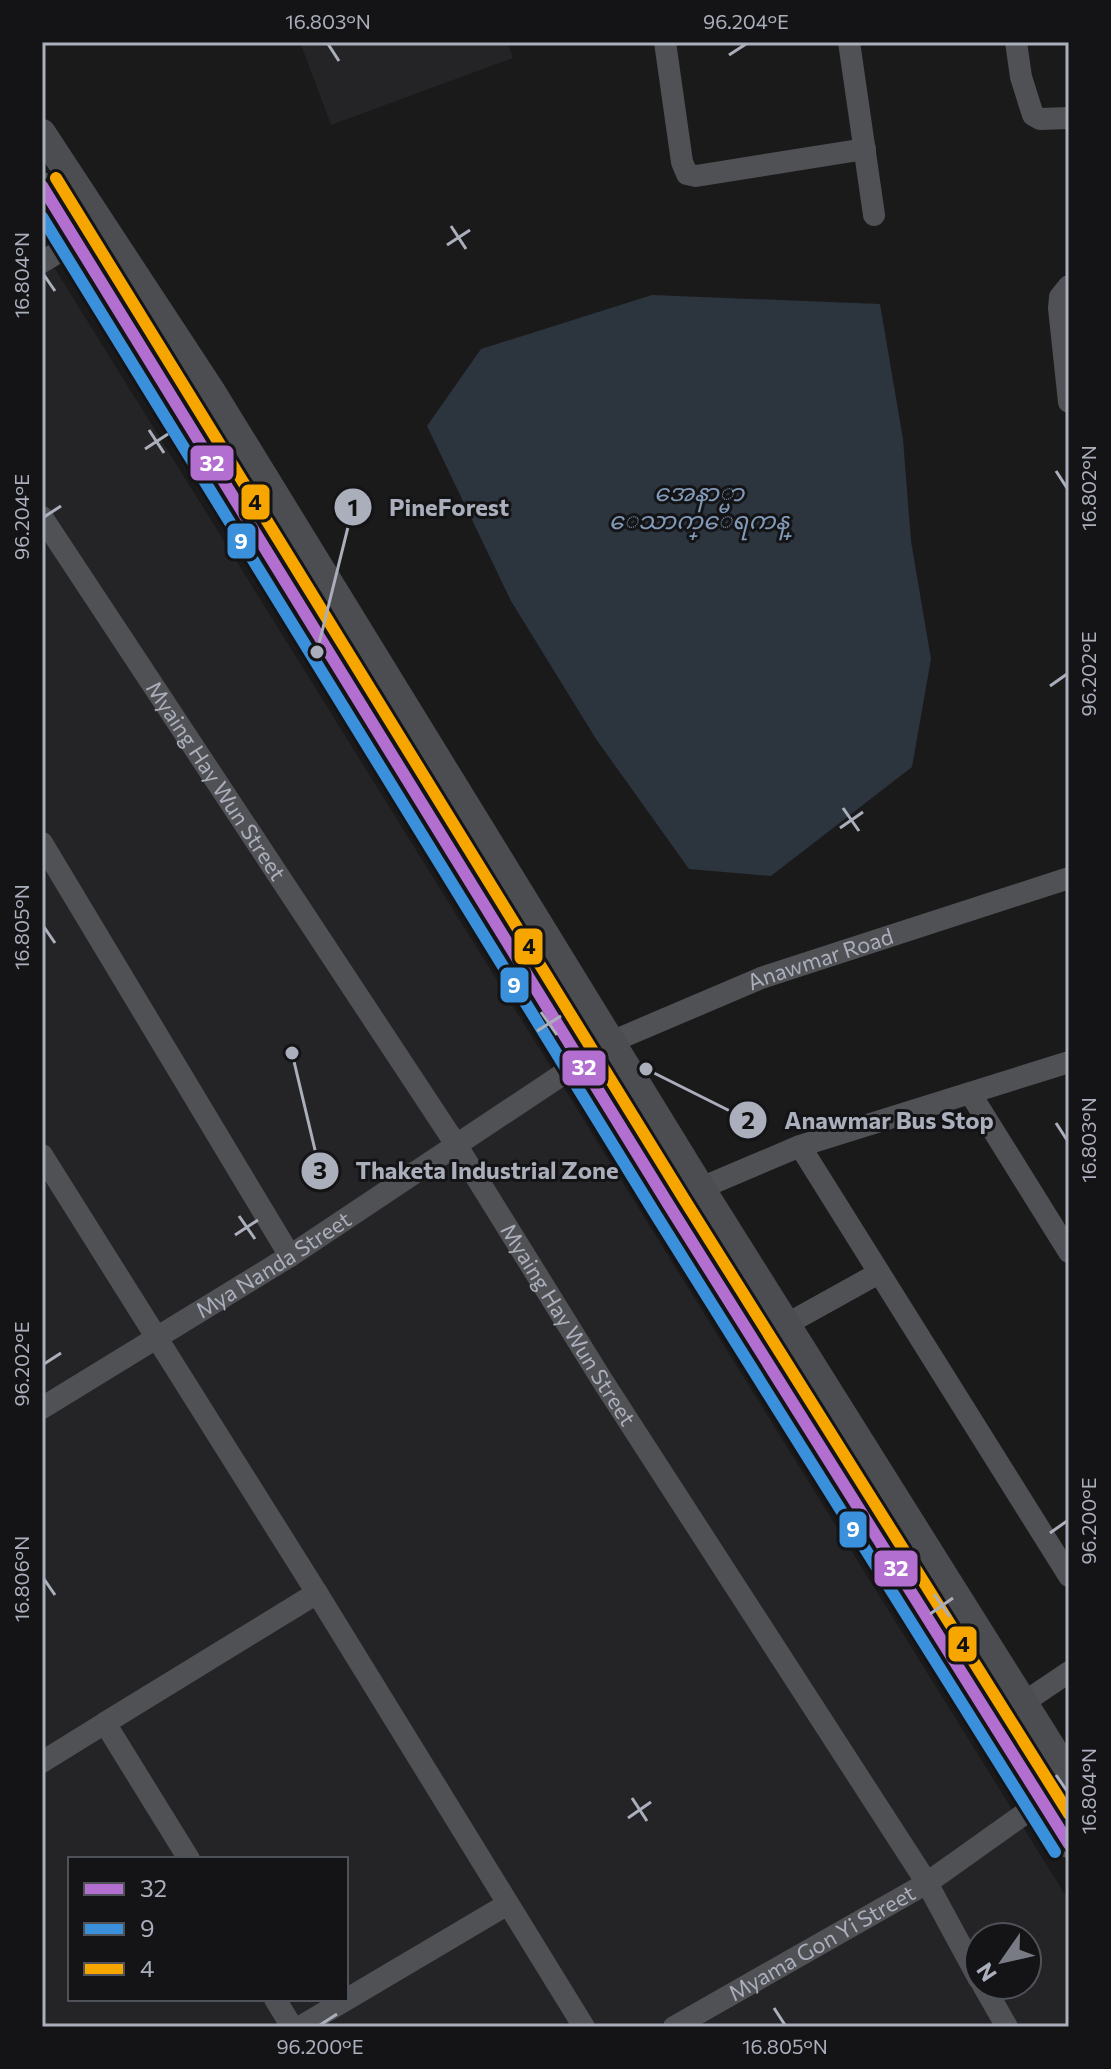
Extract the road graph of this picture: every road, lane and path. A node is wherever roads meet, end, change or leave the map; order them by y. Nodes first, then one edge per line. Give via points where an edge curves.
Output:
1 (665, 42) edge
2 (849, 42) edge
3 (1016, 42) edge
4 (1069, 118) edge
5 (42, 133) edge
6 (865, 149) junction
7 (42, 186) edge
8 (874, 215) dead end
9 (77, 241) junction
10 (42, 262) edge
11 (1069, 286) edge
12 (1069, 402) edge
13 (42, 517) edge
14 (42, 843) edge
15 (1069, 878) edge
16 (611, 1042) junction
17 (581, 1060) junction
18 (1069, 1062) edge
19 (970, 1093) junction
20 (457, 1146) junction
21 (800, 1146) junction
22 (42, 1155) edge
23 (701, 1188) junction
24 (1069, 1252) edge
25 (290, 1256) junction
26 (879, 1273) junction
27 (787, 1324) junction
28 (157, 1337) junction
29 (42, 1408) edge
30 (1069, 1576) edge
31 (317, 1593) junction
32 (1069, 1672) edge
33 (1023, 1703) junction
34 (105, 1723) junction
35 (42, 1762) edge
36 (1069, 1775) edge
37 (1069, 1782) edge
38 (1042, 1799) junction
39 (1069, 1844) edge
40 (188, 1857) edge
41 (927, 1883) junction
42 (508, 1904) junction
43 (963, 1949) edge
44 (348, 1999) edge
45 (276, 2001) edge
46 (344, 2001) edge
47 (992, 2001) edge
48 (292, 2027) edge
49 (300, 2027) edge
50 (584, 2027) edge
51 (674, 2027) edge
52 (1007, 2027) edge

1 - 6 street via 687,174
2 - 6 street
3 - 4 street via 1028,108 1040,119
5 - 16 main road via 212,392
6 - 8 street
7 - 9 main road
9 - 10 street
9 - 17 main road
11 - 12 street via 1059,308
13 - 20 street, Myaing Hay Wun Street
14 - 25 street
15 - 16 street, Anawmar Road via 761,978
16 - 17 street, Anawmar Road
16 - 23 main road
17 - 20 street, Mya Nanda Street
17 - 38 main road
18 - 19 street
19 - 21 street
19 - 24 street
20 - 25 street, Mya Nanda Street
20 - 41 street, Myaing Hay Wun Street
21 - 23 street
21 - 26 street
22 - 28 street
23 - 27 main road
25 - 28 street, Mya Nanda Street
26 - 27 street
26 - 30 street
27 - 33 main road
28 - 29 street, Mya Nanda Street
28 - 31 street
31 - 34 street
31 - 42 street
32 - 33 street
33 - 36 main road
34 - 35 street
34 - 40 street
37 - 38 street, Myama Gon Yi Street
38 - 39 main road
38 - 41 street, Myama Gon Yi Street
41 - 43 street, Myaing Hay Wun Street
41 - 51 street, Myama Gon Yi Street
42 - 44 street
42 - 50 street
45 - 48 street
46 - 49 street
47 - 52 street

